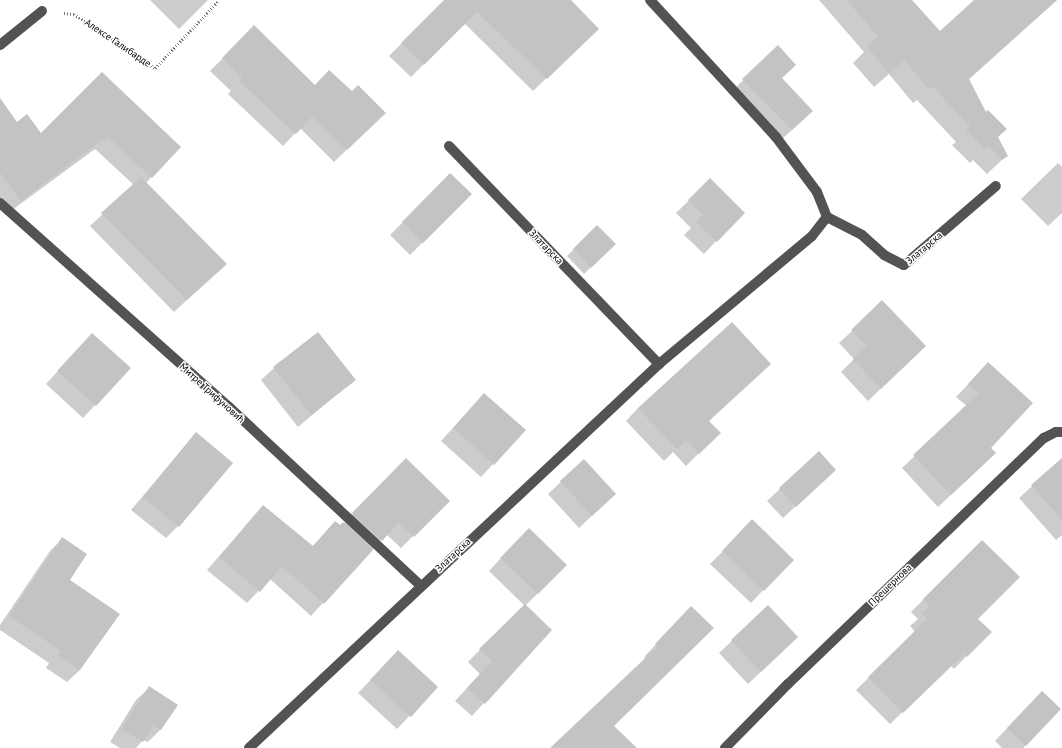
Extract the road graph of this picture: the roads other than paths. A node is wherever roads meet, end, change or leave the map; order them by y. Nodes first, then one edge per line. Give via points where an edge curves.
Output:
1 (650, 0) edge
2 (42, 11) road end
3 (0, 45) edge
4 (449, 146) dead end
5 (996, 186) dead end
6 (0, 203) edge
7 (827, 217) junction
8 (659, 364) junction
9 (1062, 432) edge
10 (421, 586) junction
11 (249, 748) edge
12 (726, 748) edge

1 - 7 street via 776,137 817,192
2 - 3 street
4 - 8 street, Златарска
5 - 7 street, Златарска via 904,265 884,255 862,235
6 - 10 street, Митре Трифуновић via 229,407
7 - 8 street, Златарска via 812,236
8 - 10 street, Златарска
9 - 12 street, Прешернова via 1044,438 788,684
10 - 11 street, Златарска

